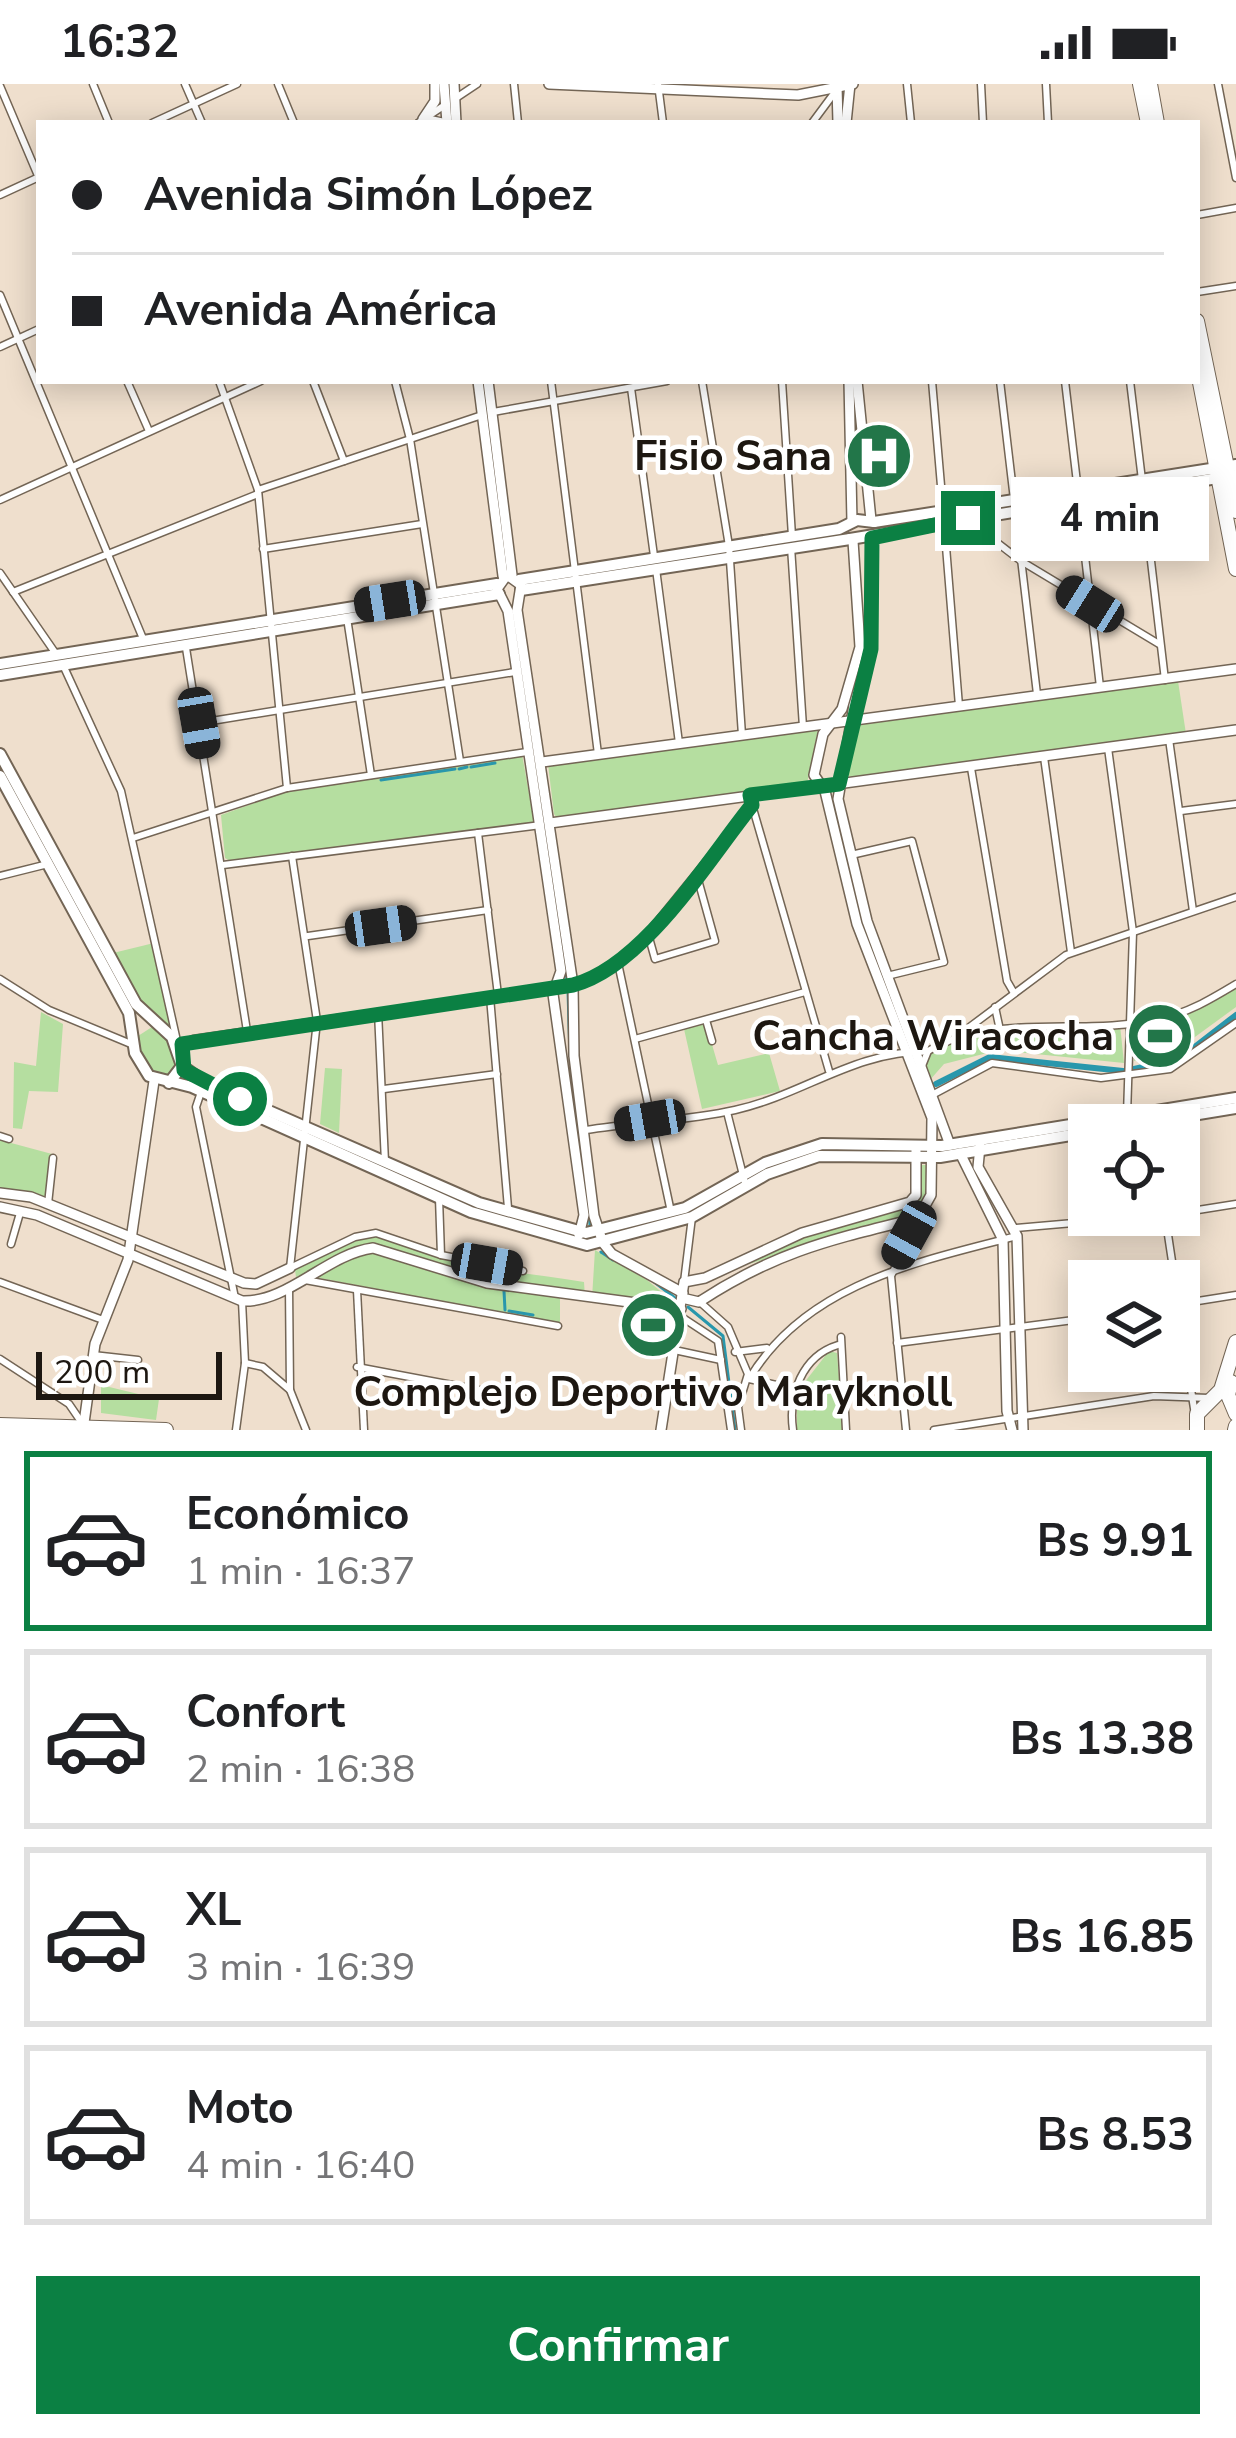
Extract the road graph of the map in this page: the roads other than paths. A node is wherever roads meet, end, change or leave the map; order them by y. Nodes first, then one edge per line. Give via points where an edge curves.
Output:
1 (93, 84) edge
2 (185, 84) edge
3 (237, 84) edge
4 (278, 84) edge
5 (440, 84) edge
6 (454, 84) edge
7 (477, 84) edge
8 (514, 84) edge
9 (549, 84) edge
10 (851, 84) edge
11 (908, 84) edge
12 (981, 84) edge
13 (1046, 84) edge
14 (1140, 84) edge
15 (1150, 84) edge
16 (1218, 84) edge
17 (0, 86) edge
18 (658, 87) edge
19 (837, 87) edge
20 (764, 89) edge
21 (450, 101) junction
22 (194, 104) junction
23 (4, 108) edge
24 (1236, 109) edge
25 (1223, 111) junction
26 (109, 120) edge
27 (159, 120) edge
28 (201, 120) edge
29 (293, 120) edge
30 (422, 120) edge
31 (422, 120) edge
32 (445, 120) edge
33 (456, 120) edge
34 (518, 120) edge
35 (663, 120) edge
36 (814, 120) edge
37 (842, 120) edge
38 (843, 120) edge
39 (910, 120) edge
40 (983, 120) edge
41 (1048, 120) edge
42 (1147, 120) edge
43 (1156, 120) edge
44 (36, 171) edge
45 (36, 178) edge
46 (1236, 178) edge
47 (0, 195) edge
48 (1236, 208) edge
49 (1200, 214) edge
50 (1236, 286) edge
51 (1200, 292) edge
52 (0, 296) edge
53 (36, 330) edge
54 (1200, 336) edge
55 (18, 338) junction
56 (0, 346) edge
57 (1200, 377) edge
58 (36, 382) edge
59 (37, 384) edge
60 (128, 384) edge
61 (220, 384) edge
62 (254, 384) edge
63 (314, 384) edge
64 (396, 384) edge
65 (479, 384) edge
66 (488, 384) edge
67 (552, 384) edge
68 (652, 384) edge
69 (702, 384) edge
70 (782, 384) edge
71 (856, 384) edge
72 (857, 384) edge
73 (932, 384) edge
74 (1000, 384) edge
75 (1065, 384) edge
76 (1130, 384) edge
77 (631, 388) junction
78 (226, 397) junction
79 (555, 401) junction
80 (488, 413) junction
81 (149, 431) junction
82 (410, 439) junction
83 (344, 460) junction
84 (71, 468) junction
85 (1227, 471) edge
86 (1143, 485) junction
87 (258, 492) junction
88 (1078, 496) junction
89 (0, 500) edge
90 (1014, 506) junction
91 (1236, 511) edge
92 (944, 517) junction
93 (968, 518) junction
94 (422, 524) junction
95 (873, 529) junction
96 (850, 532) junction
97 (791, 542) junction
98 (263, 549) junction
99 (107, 552) junction
100 (729, 552) junction
101 (1022, 561) junction
102 (655, 564) junction
103 (1236, 569) edge
104 (0, 573) edge
105 (577, 576) junction
106 (509, 587) junction
107 (13, 592) junction
108 (435, 599) junction
109 (1090, 604) junction
110 (347, 618) junction
111 (270, 626) junction
112 (144, 641) junction
113 (185, 644) junction
114 (1161, 645) junction
115 (60, 660) junction
116 (0, 664) edge
117 (1236, 669) edge
118 (518, 671) junction
119 (0, 674) edge
120 (1165, 680) junction
121 (449, 683) junction
122 (1100, 688) junction
123 (359, 697) junction
124 (1037, 697) junction
125 (959, 708) junction
126 (279, 709) junction
127 (854, 721) junction
128 (199, 723) junction
129 (831, 723) junction
130 (803, 727) junction
131 (1236, 730) edge
132 (742, 735) junction
133 (1169, 739) junction
134 (679, 743) junction
135 (1108, 748) junction
136 (531, 751) junction
137 (0, 754) edge
138 (598, 754) junction
139 (1044, 757) junction
140 (460, 761) junction
141 (542, 762) junction
142 (970, 766) junction
143 (371, 775) junction
144 (0, 776) edge
145 (839, 784) junction
146 (821, 786) junction
147 (287, 788) junction
148 (751, 800) junction
149 (1236, 804) edge
150 (1180, 811) junction
151 (215, 813) junction
152 (546, 824) junction
153 (478, 833) junction
154 (133, 838) junction
155 (851, 855) junction
156 (292, 856) junction
157 (48, 864) junction
158 (223, 865) junction
159 (697, 875) junction
160 (0, 877) edge
161 (1236, 898) edge
162 (488, 910) junction
163 (1193, 910) junction
164 (1133, 932) junction
165 (648, 934) junction
166 (308, 936) junction
167 (1071, 952) junction
168 (618, 963) junction
169 (887, 976) junction
170 (0, 979) edge
171 (1236, 984) edge
172 (573, 985) junction
173 (553, 988) junction
174 (805, 992) junction
175 (1014, 993) junction
176 (494, 996) junction
177 (995, 1007) junction
178 (378, 1012) junction
179 (706, 1020) junction
180 (317, 1022) junction
181 (1130, 1023) junction
182 (156, 1024) junction
183 (1236, 1024) edge
184 (247, 1030) junction
185 (1000, 1030) junction
186 (962, 1032) junction
187 (134, 1038) junction
188 (635, 1039) junction
189 (712, 1041) dead end
190 (908, 1049) junction
191 (179, 1051) junction
192 (928, 1051) junction
193 (182, 1066) junction
194 (922, 1070) junction
195 (829, 1071) junction
196 (497, 1074) junction
197 (1128, 1076) junction
198 (154, 1081) junction
199 (169, 1083) junction
200 (384, 1089) junction
201 (201, 1092) junction
202 (932, 1095) junction
203 (1236, 1098) edge
204 (1129, 1104) edge
205 (1200, 1106) edge
206 (1236, 1108) edge
207 (727, 1112) junction
208 (1200, 1115) edge
209 (650, 1120) junction
210 (586, 1130) junction
211 (1068, 1131) edge
212 (306, 1133) junction
213 (1068, 1135) edge
214 (980, 1145) junction
215 (955, 1149) junction
216 (915, 1152) junction
217 (931, 1152) junction
218 (53, 1158) dead end
219 (385, 1162) junction
220 (976, 1171) junction
221 (743, 1183) junction
222 (0, 1192) edge
223 (439, 1198) junction
224 (48, 1204) junction
225 (1236, 1204) edge
226 (0, 1208) edge
227 (21, 1210) junction
228 (1200, 1210) edge
229 (670, 1212) junction
230 (692, 1217) junction
231 (507, 1218) junction
232 (918, 1218) junction
233 (900, 1222) junction
234 (1068, 1226) edge
235 (1016, 1232) junction
236 (909, 1235) junction
237 (131, 1238) junction
238 (579, 1238) junction
239 (601, 1238) junction
240 (1003, 1240) junction
241 (11, 1244) dead end
242 (129, 1254) junction
243 (441, 1255) junction
244 (746, 1264) junction
245 (290, 1268) junction
246 (892, 1269) junction
247 (523, 1271) dead end
248 (232, 1279) junction
249 (301, 1279) junction
250 (0, 1282) edge
251 (289, 1286) junction
252 (357, 1290) junction
253 (1236, 1295) edge
254 (239, 1299) junction
255 (682, 1300) junction
256 (699, 1302) junction
257 (1200, 1303) edge
258 (103, 1320) junction
259 (1068, 1321) edge
260 (558, 1326) dead end
261 (1020, 1328) junction
262 (1005, 1331) junction
263 (637, 1342) dead end
264 (1236, 1342) edge
265 (897, 1343) junction
266 (771, 1347) junction
267 (674, 1351) junction
268 (735, 1352) junction
269 (93, 1355) junction
270 (0, 1359) edge
271 (138, 1360) dead end
272 (722, 1360) junction
273 (245, 1363) junction
274 (1236, 1365) edge
275 (357, 1367) junction
276 (748, 1379) junction
277 (795, 1389) junction
278 (290, 1390) junction
279 (1190, 1392) edge
280 (1190, 1395) junction
281 (1212, 1398) junction
282 (532, 1400) dead end
283 (1234, 1407) edge
284 (1022, 1416) junction
285 (1010, 1424) edge
286 (0, 1425) edge
287 (1196, 1425) edge
288 (84, 1428) edge
289 (166, 1430) edge
290 (236, 1430) edge
291 (306, 1430) edge
292 (364, 1430) edge
293 (662, 1430) edge
294 (731, 1430) edge
295 (741, 1430) edge
296 (793, 1430) edge
297 (846, 1430) edge
298 (906, 1430) edge
299 (934, 1430) edge
300 (1023, 1430) edge

1 - 26 street
2 - 22 street
3 - 22 street
4 - 29 street
5 - 21 street
5 - 30 street
6 - 21 street
7 - 21 street
8 - 34 street
9 - 18 street
10 - 19 street
10 - 38 street
11 - 39 street
12 - 40 street
13 - 41 street
14 - 42 highway
15 - 43 highway
16 - 25 street
17 - 23 street
18 - 20 street
18 - 35 street
19 - 20 street
19 - 36 street
19 - 37 street
21 - 31 street
21 - 32 street
21 - 33 street
22 - 27 street
22 - 28 street
23 - 44 street
24 - 25 street
25 - 46 street
45 - 47 street
48 - 49 street
50 - 51 street
52 - 55 street
53 - 55 street
54 - 85 highway
55 - 56 street
55 - 58 street
57 - 85 highway
59 - 84 street
60 - 81 street
61 - 78 street
62 - 78 street
63 - 83 street
64 - 82 street
65 - 80 street
66 - 80 street
67 - 79 street
68 - 77 street
69 - 100 street
70 - 97 street
71 - 96 street
72 - 95 street
73 - 92 street
74 - 90 street
75 - 88 street
76 - 86 street
77 - 79 street
77 - 102 street
78 - 81 street
78 - 87 street
79 - 80 street
79 - 105 street
80 - 82 street
80 - 106 street
81 - 84 street
82 - 83 street
82 - 94 street
83 - 87 street
84 - 89 street
84 - 99 street
85 - 86 main road
85 - 91 highway
85 - 103 highway
86 - 88 main road
86 - 114 street
87 - 98 street
87 - 99 street
88 - 90 main road
88 - 109 street
90 - 92 main road
90 - 93 main road
90 - 101 street
92 - 93 main road
92 - 95 main road
92 - 125 street
93 - 101 street
94 - 98 street
94 - 108 street
95 - 96 main road
95 - 96 main road
95 - 127 street via 871,649
96 - 97 main road
96 - 129 street via 860,647
97 - 100 main road
97 - 130 street
98 - 111 street
99 - 107 street
99 - 112 street
100 - 102 main road
100 - 132 street
101 - 109 street
101 - 124 street
102 - 105 main road
102 - 134 street
104 - 107 street
105 - 106 main road
105 - 138 street
106 - 108 main road
106 - 118 street
106 - 141 street
107 - 115 street
108 - 110 main road
108 - 111 main road
108 - 121 street
109 - 114 street
109 - 122 street
110 - 111 main road
110 - 123 street
111 - 112 main road
111 - 113 main road
111 - 126 street
112 - 115 main road
113 - 115 main road
113 - 128 street
114 - 120 street
115 - 116 main road
115 - 119 main road
115 - 154 street via 108,758
117 - 120 street
118 - 121 street
118 - 136 street
120 - 122 street
121 - 123 street
121 - 140 street
122 - 124 street
123 - 126 street
123 - 143 street
124 - 125 street
125 - 127 street
126 - 128 street
126 - 147 street
127 - 129 street
127 - 145 street
128 - 151 street
129 - 130 street
129 - 146 street via 816,756
130 - 132 street
131 - 133 street
132 - 134 street
133 - 135 street
133 - 150 street
134 - 138 street
135 - 139 street
135 - 164 street
136 - 140 street
136 - 152 street
137 - 182 main road via 136,1004
138 - 141 street
139 - 142 street
139 - 167 street
140 - 143 street
141 - 152 street
142 - 145 street
142 - 175 street
143 - 147 street
144 - 157 main road
145 - 146 street
145 - 155 street
146 - 148 street
146 - 190 street via 857,924
147 - 151 street
148 - 152 street
148 - 159 street
148 - 174 street
149 - 150 street
150 - 163 street
151 - 154 street
151 - 158 street
152 - 153 street
152 - 172 street
152 - 173 street via 561,970
153 - 156 street
153 - 162 street
154 - 191 street
155 - 169 street
155 - 169 street via 912,841 944,962
156 - 158 street
156 - 166 street
157 - 160 street
157 - 187 main road via 129,1013
158 - 184 street
159 - 165 street
159 - 165 street via 716,941 655,959
161 - 163 street
162 - 166 street
162 - 176 street
163 - 164 street
164 - 167 street
164 - 181 street
165 - 168 street
166 - 180 street
167 - 175 street
168 - 172 street
168 - 188 street
169 - 190 street
170 - 187 street via 49,1010
171 - 181 street via 1194,1009
172 - 173 street
172 - 210 street
173 - 176 street
173 - 238 street via 579,1146
174 - 179 street
174 - 195 street
175 - 177 street
176 - 178 street
176 - 196 street
177 - 185 street
177 - 186 street
178 - 180 street
178 - 200 street
179 - 188 street
179 - 189 street
180 - 184 street
180 - 212 street
181 - 185 street
181 - 197 street
182 - 187 main road
182 - 191 main road
183 - 197 street via 1183,1065
184 - 191 street via 189,1040
185 - 186 street
186 - 192 street
187 - 198 main road via 138,1062
188 - 209 street
190 - 192 street
190 - 194 street
190 - 195 street
190 - 217 street via 932,1118
191 - 193 main road
192 - 194 street
193 - 199 main road
193 - 212 main road
194 - 202 street
195 - 207 street
196 - 200 street
196 - 231 street
197 - 202 street via 992,1063
197 - 204 street
198 - 199 main road
198 - 237 street
199 - 201 main road
200 - 219 street
201 - 212 main road
201 - 248 street via 196,1107
202 - 215 street
203 - 205 main road
206 - 208 main road
207 - 209 street
207 - 221 street
209 - 210 street
209 - 229 street
210 - 239 street
211 - 214 main road
212 - 219 main road
212 - 223 main road
212 - 245 street
213 - 214 main road
214 - 215 main road
214 - 220 street
215 - 217 main road
215 - 220 street
216 - 217 main road
216 - 221 main road via 820,1156
216 - 244 street via 910,1202 802,1233
217 - 232 street via 931,1195
218 - 224 street
219 - 231 main road
220 - 235 street
220 - 240 street
221 - 229 main road
221 - 230 main road
222 - 224 street
223 - 231 main road
223 - 243 street
224 - 237 street
225 - 228 street
226 - 227 street
227 - 241 street
227 - 242 street
229 - 239 main road
230 - 239 main road
230 - 255 street
231 - 238 main road
232 - 233 street
232 - 236 street
233 - 236 street
233 - 244 street
234 - 235 street
235 - 240 street
235 - 261 street
236 - 246 street
237 - 242 street
237 - 248 street
238 - 239 main road
239 - 255 street
240 - 246 street
240 - 262 street
242 - 254 street
242 - 258 street
243 - 245 street via 369,1233
243 - 247 street
244 - 255 street
244 - 256 street
245 - 248 street via 256,1284
245 - 251 street
246 - 265 street
246 - 266 street via 818,1307
248 - 254 street
249 - 251 street
249 - 252 street
249 - 255 street via 354,1252 381,1249 487,1283
250 - 258 street
251 - 254 street
251 - 278 street
252 - 260 street
252 - 275 street
253 - 257 street
254 - 273 street
255 - 256 street
255 - 267 street
255 - 272 street via 714,1337
256 - 268 street via 723,1320
258 - 269 street
259 - 261 street
261 - 262 street
261 - 284 street
262 - 265 street
262 - 285 street
263 - 267 street
264 - 281 highway
265 - 298 street
266 - 268 street
266 - 276 street
267 - 272 street
267 - 293 street
268 - 276 street
269 - 271 street
269 - 288 street
270 - 288 street via 69,1404
272 - 294 street
273 - 278 street
273 - 290 street
274 - 283 highway via 1228,1392
275 - 282 street
275 - 292 street
276 - 277 street
276 - 295 street via 738,1407
277 - 296 street
277 - 297 street via 816,1357 839,1341
278 - 291 street
279 - 280 street
280 - 281 street
280 - 284 street
280 - 287 street
281 - 283 street
281 - 287 highway
284 - 285 street
284 - 300 street
285 - 299 street
286 - 288 highway
288 - 289 highway

